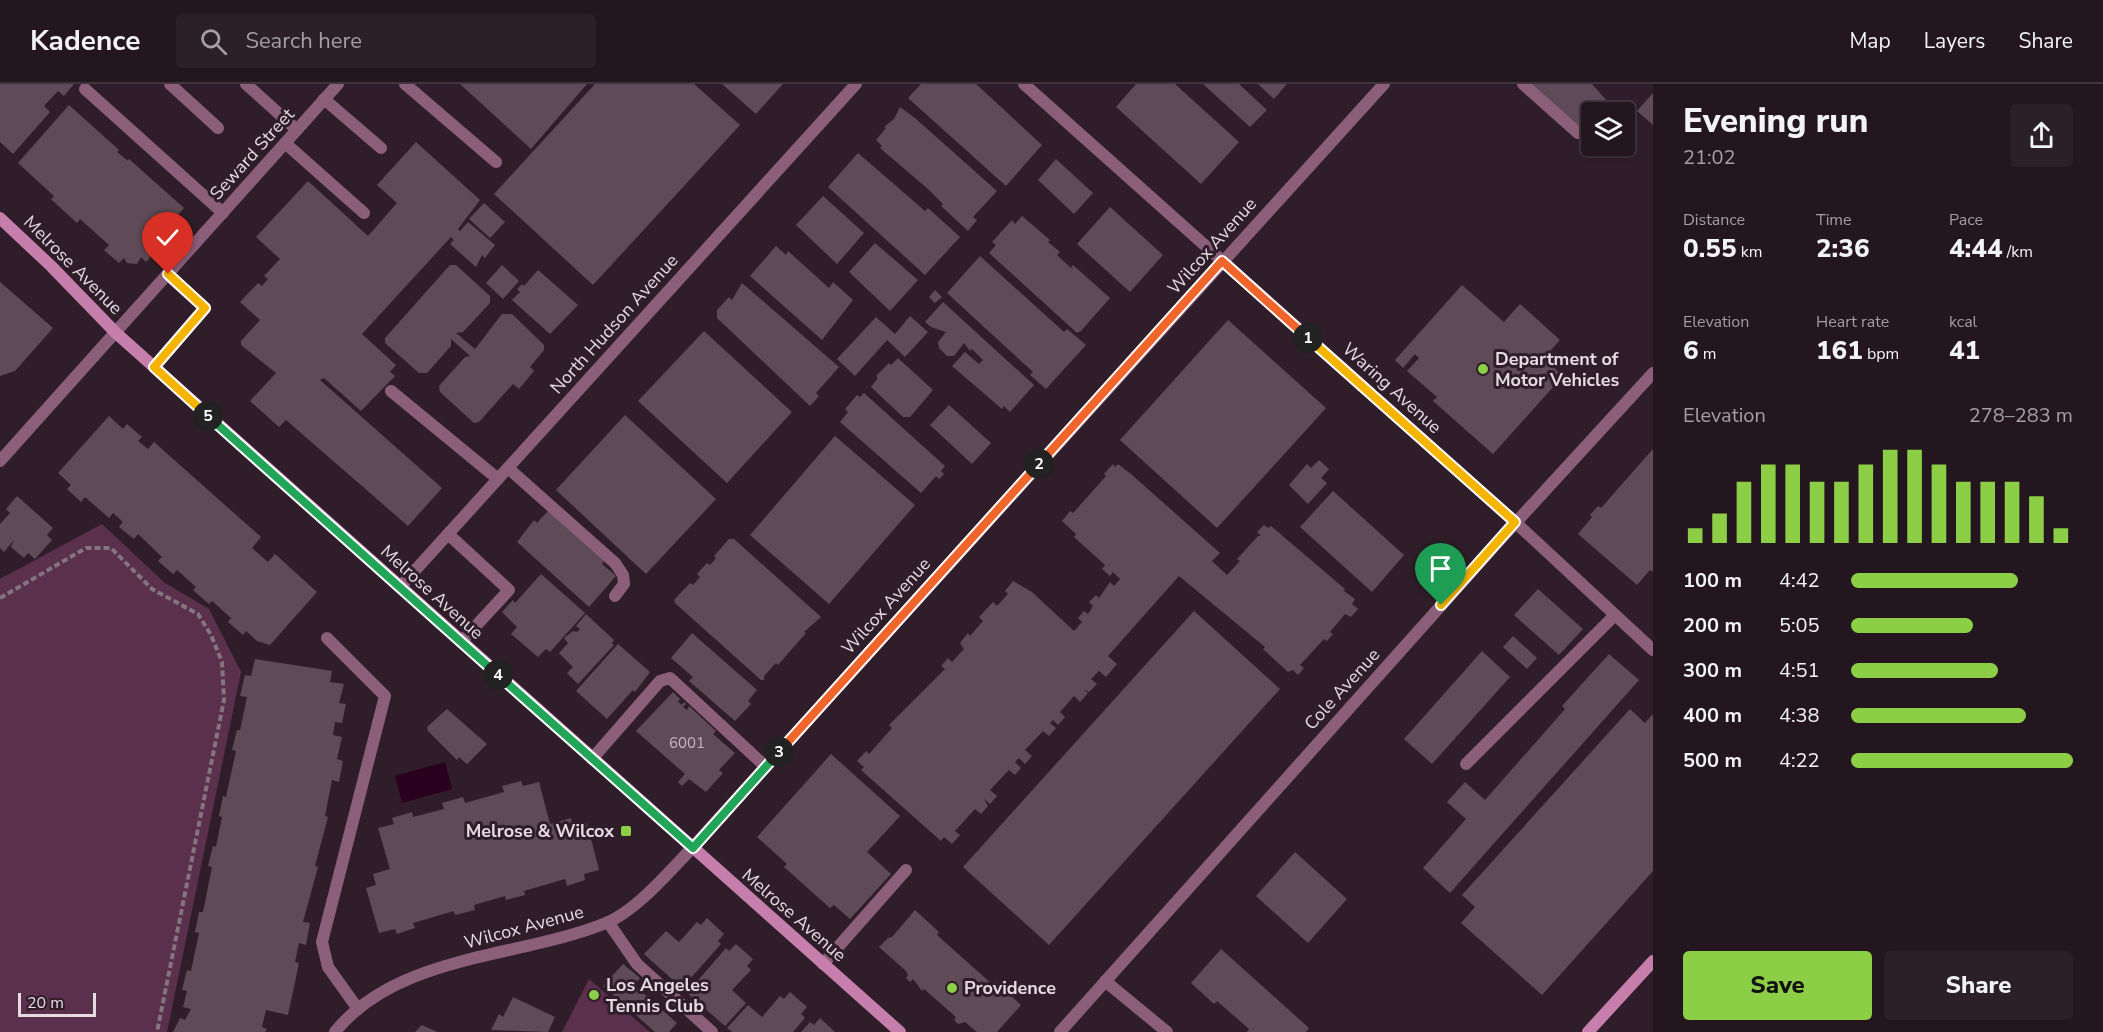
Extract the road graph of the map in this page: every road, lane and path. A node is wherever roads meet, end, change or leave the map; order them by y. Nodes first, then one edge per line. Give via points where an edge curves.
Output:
1 (170, 84) edge
2 (246, 84) edge
3 (338, 84) edge
4 (405, 84) edge
5 (856, 84) edge
6 (1024, 84) edge
7 (1384, 84) edge
8 (1524, 84) edge
9 (86, 88) dead end
10 (324, 99) junction
11 (218, 128) dead end
12 (297, 130) junction
13 (1581, 133) edge
14 (285, 143) junction
15 (381, 148) dead end
16 (496, 162) dead end
17 (223, 213) junction
18 (364, 213) dead end
19 (0, 218) edge
20 (1222, 261) junction
21 (168, 274) junction
22 (116, 333) junction
23 (154, 367) junction
24 (1653, 373) edge
25 (391, 391) dead end
26 (0, 461) edge
27 (508, 468) junction
28 (498, 479) junction
29 (1515, 522) junction
30 (448, 534) junction
31 (399, 587) junction
32 (615, 596) dead end
33 (0, 598) edge
34 (1615, 615) junction
35 (327, 639) dead end
36 (461, 642) junction
37 (1653, 650) edge
38 (592, 759) junction
39 (1466, 764) dead end
40 (765, 767) junction
41 (693, 848) junction
42 (906, 870) dead end
43 (608, 922) junction
44 (1653, 962) edge
45 (823, 964) junction
46 (1105, 981) junction
47 (358, 1009) junction
48 (157, 1032) edge
49 (335, 1032) edge
50 (712, 1032) edge
51 (900, 1032) edge
52 (1060, 1032) edge
53 (1167, 1032) edge
54 (1588, 1032) edge

1 - 11 street
2 - 12 street
3 - 10 street, Seward Street
4 - 16 street
5 - 27 street, North Hudson Avenue
6 - 20 street, Waring Avenue
7 - 20 street, Wilcox Avenue
8 - 13 street
9 - 17 street
10 - 12 street, Seward Street
10 - 15 street
12 - 14 street, Seward Street
14 - 17 street, Seward Street
14 - 18 street
17 - 21 street, Seward Street
19 - 22 main road, Melrose Avenue
20 - 29 street, Waring Avenue
20 - 40 street, Wilcox Avenue
21 - 22 street, Seward Street
21 - 23 street via 205,308
22 - 23 main road, Melrose Avenue
22 - 26 street, Seward Street
23 - 31 main road, Melrose Avenue
24 - 29 street, Cole Avenue
25 - 28 street
27 - 28 street, North Hudson Avenue
27 - 32 street via 615,563 624,584
28 - 30 street, North Hudson Avenue
29 - 34 street, Waring Avenue
29 - 46 street, Cole Avenue
30 - 31 street, North Hudson Avenue
30 - 36 street via 509,590
31 - 36 main road, Melrose Avenue
33 - 48 path via 86,548 111,548 152,589 198,614 222,662 224,700
34 - 37 street, Waring Avenue
34 - 39 street
35 - 47 street via 385,696 322,942 328,966
36 - 38 main road, Melrose Avenue
38 - 40 street via 660,681 670,678
38 - 41 main road, Melrose Avenue
40 - 41 street, Wilcox Avenue
41 - 43 street, Wilcox Avenue via 650,891
41 - 45 main road, Melrose Avenue
42 - 45 street
43 - 47 street, Wilcox Avenue via 417,975 380,992
43 - 50 street via 637,964
44 - 54 main road
45 - 51 main road, Melrose Avenue
46 - 52 street, Cole Avenue
46 - 53 street
47 - 49 street, Wilcox Avenue

